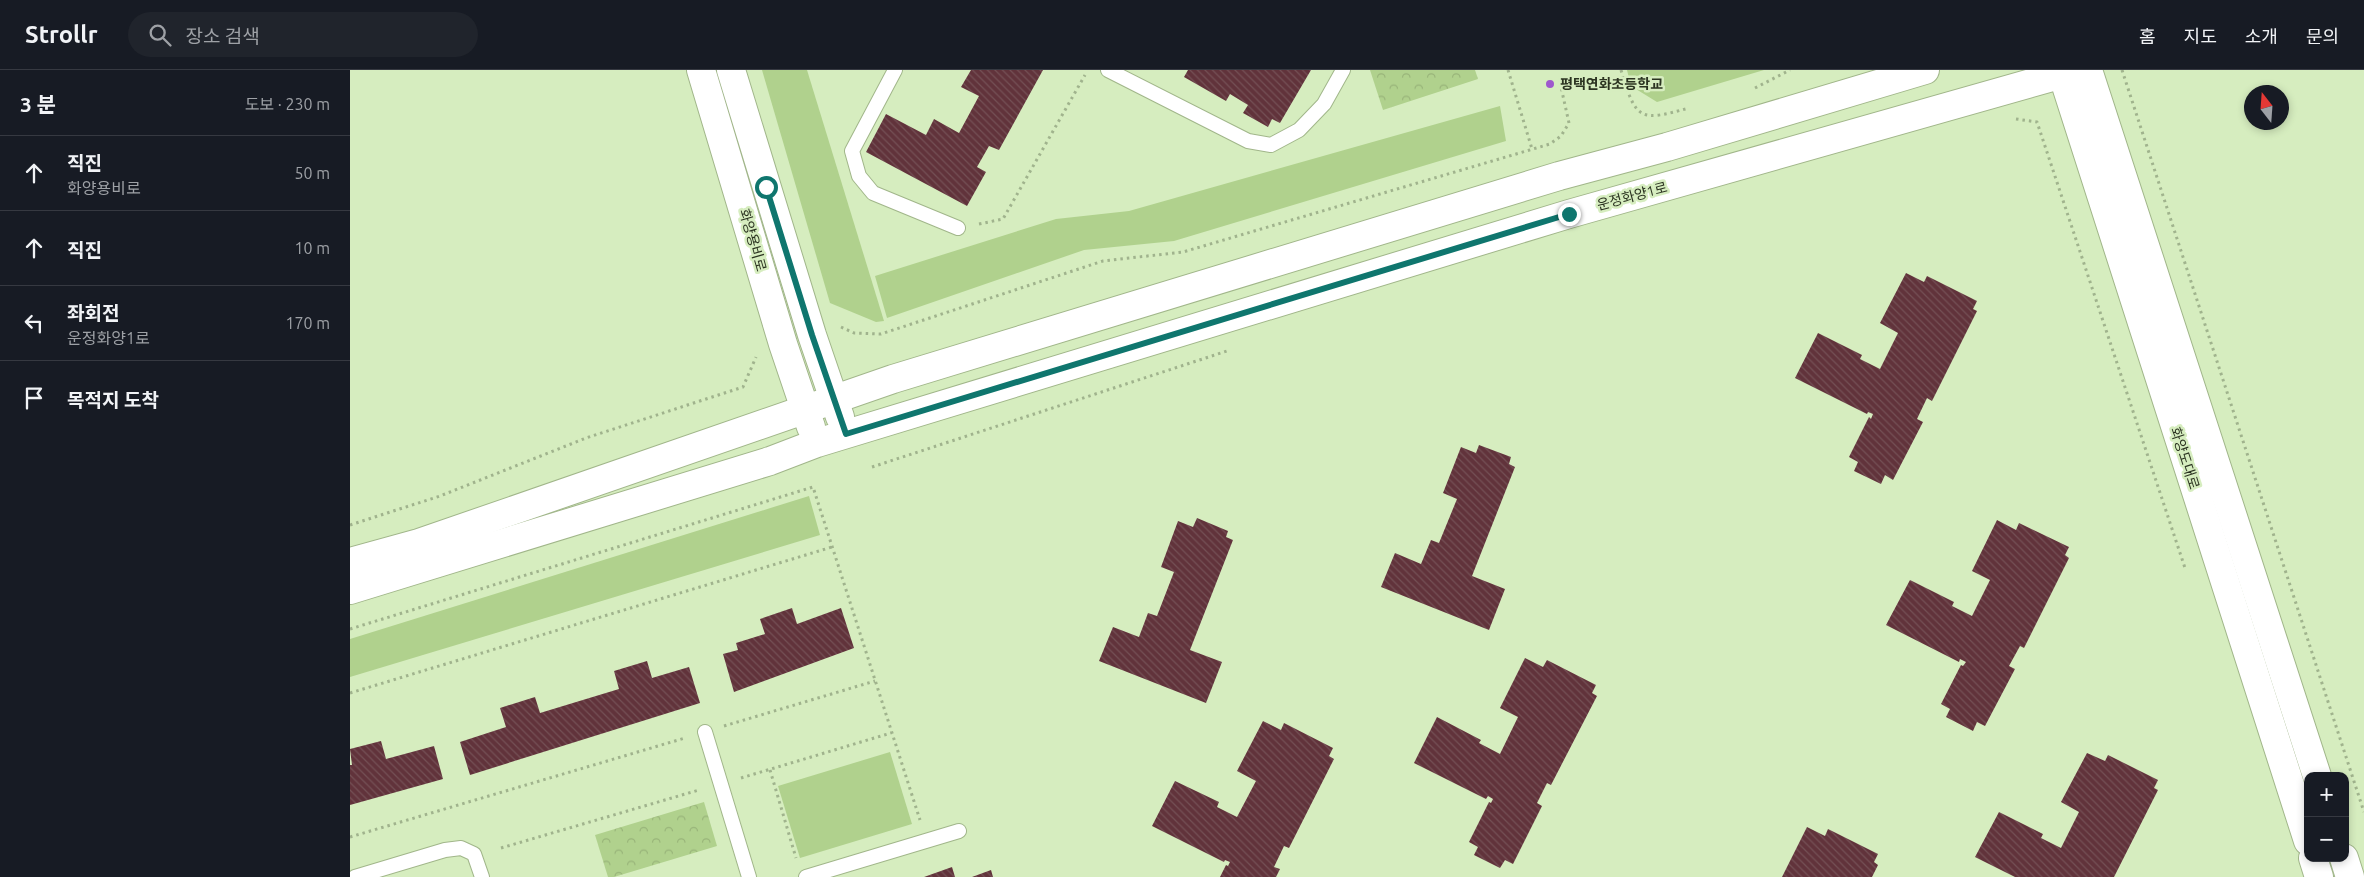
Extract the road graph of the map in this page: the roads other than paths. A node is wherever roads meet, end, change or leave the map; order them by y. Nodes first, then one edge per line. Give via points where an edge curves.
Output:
1 (701, 70) edge
2 (731, 70) edge
3 (895, 70) edge
4 (1108, 70) edge
5 (1343, 70) edge
6 (1926, 70) edge
7 (2072, 71) edge
8 (958, 228) road end
9 (834, 398) junction
10 (806, 409) junction
11 (846, 434) junction
12 (817, 444) junction
13 (350, 562) edge
14 (350, 590) edge
15 (705, 732) road end
16 (2316, 772) edge
17 (2304, 828) edge
18 (959, 830) dead end
19 (2314, 862) edge
20 (2345, 862) edge
21 (355, 877) edge
22 (482, 877) edge
23 (750, 877) edge
24 (806, 877) edge
25 (2319, 877) edge
26 (2350, 877) edge

1 - 10 street, 화양용비로 via 783,344
2 - 9 street, 화양용비로
3 - 8 lane via 852,150 859,176 873,193
4 - 5 lane via 1248,141 1272,145 1299,130 1324,104
6 - 9 street via 1559,176
7 - 11 street, 운정화양1로 via 1569,214
7 - 16 street, 화양도대로
7 - 17 street, 화양도대로
9 - 10 street
9 - 11 street, 화양용비로
10 - 12 street, 화양용비로
10 - 13 street via 428,539
11 - 12 street, 운정화양1로
12 - 14 street, 운정화양1로
15 - 23 lane
18 - 24 lane
19 - 25 street
20 - 26 street
21 - 22 lane via 444,850 461,848 474,854

